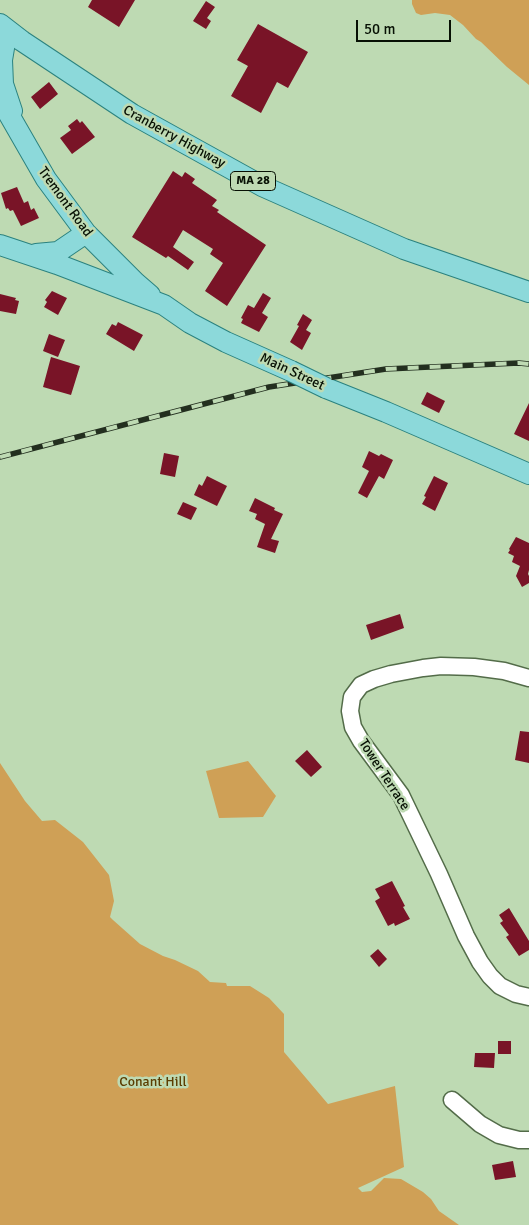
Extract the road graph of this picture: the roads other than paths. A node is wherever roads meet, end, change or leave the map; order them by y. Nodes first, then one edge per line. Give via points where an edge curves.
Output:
1 (3, 27) edge
2 (0, 100) edge
3 (19, 132) junction
4 (92, 239) junction
5 (0, 245) edge
6 (32, 255) junction
7 (57, 264) junction
8 (529, 292) edge
9 (164, 305) junction
10 (529, 474) edge
11 (529, 678) edge
12 (529, 997) edge
13 (452, 1100) dead end
14 (529, 1140) edge

1 - 3 main road, Tremont Road via 3,84
1 - 8 main road, Cranberry Highway / MA 28 via 132,114 262,186 404,249
2 - 3 main road, Tremont Road
3 - 4 main road, Tremont Road via 46,178
4 - 6 main road, Main Street via 58,252
4 - 7 main road, Main Street via 78,264
4 - 9 main road, Tremont Road via 135,282
5 - 6 main road, Main Street
6 - 7 main road, Main Street
7 - 9 main road, Main Street
9 - 10 main road, Main Street, bridge via 226,342
11 - 12 street, Tower Terrace via 474,667 423,668 361,685 352,697 350,712 361,741 400,795 480,962 500,986
13 - 14 street via 480,1124 499,1135

